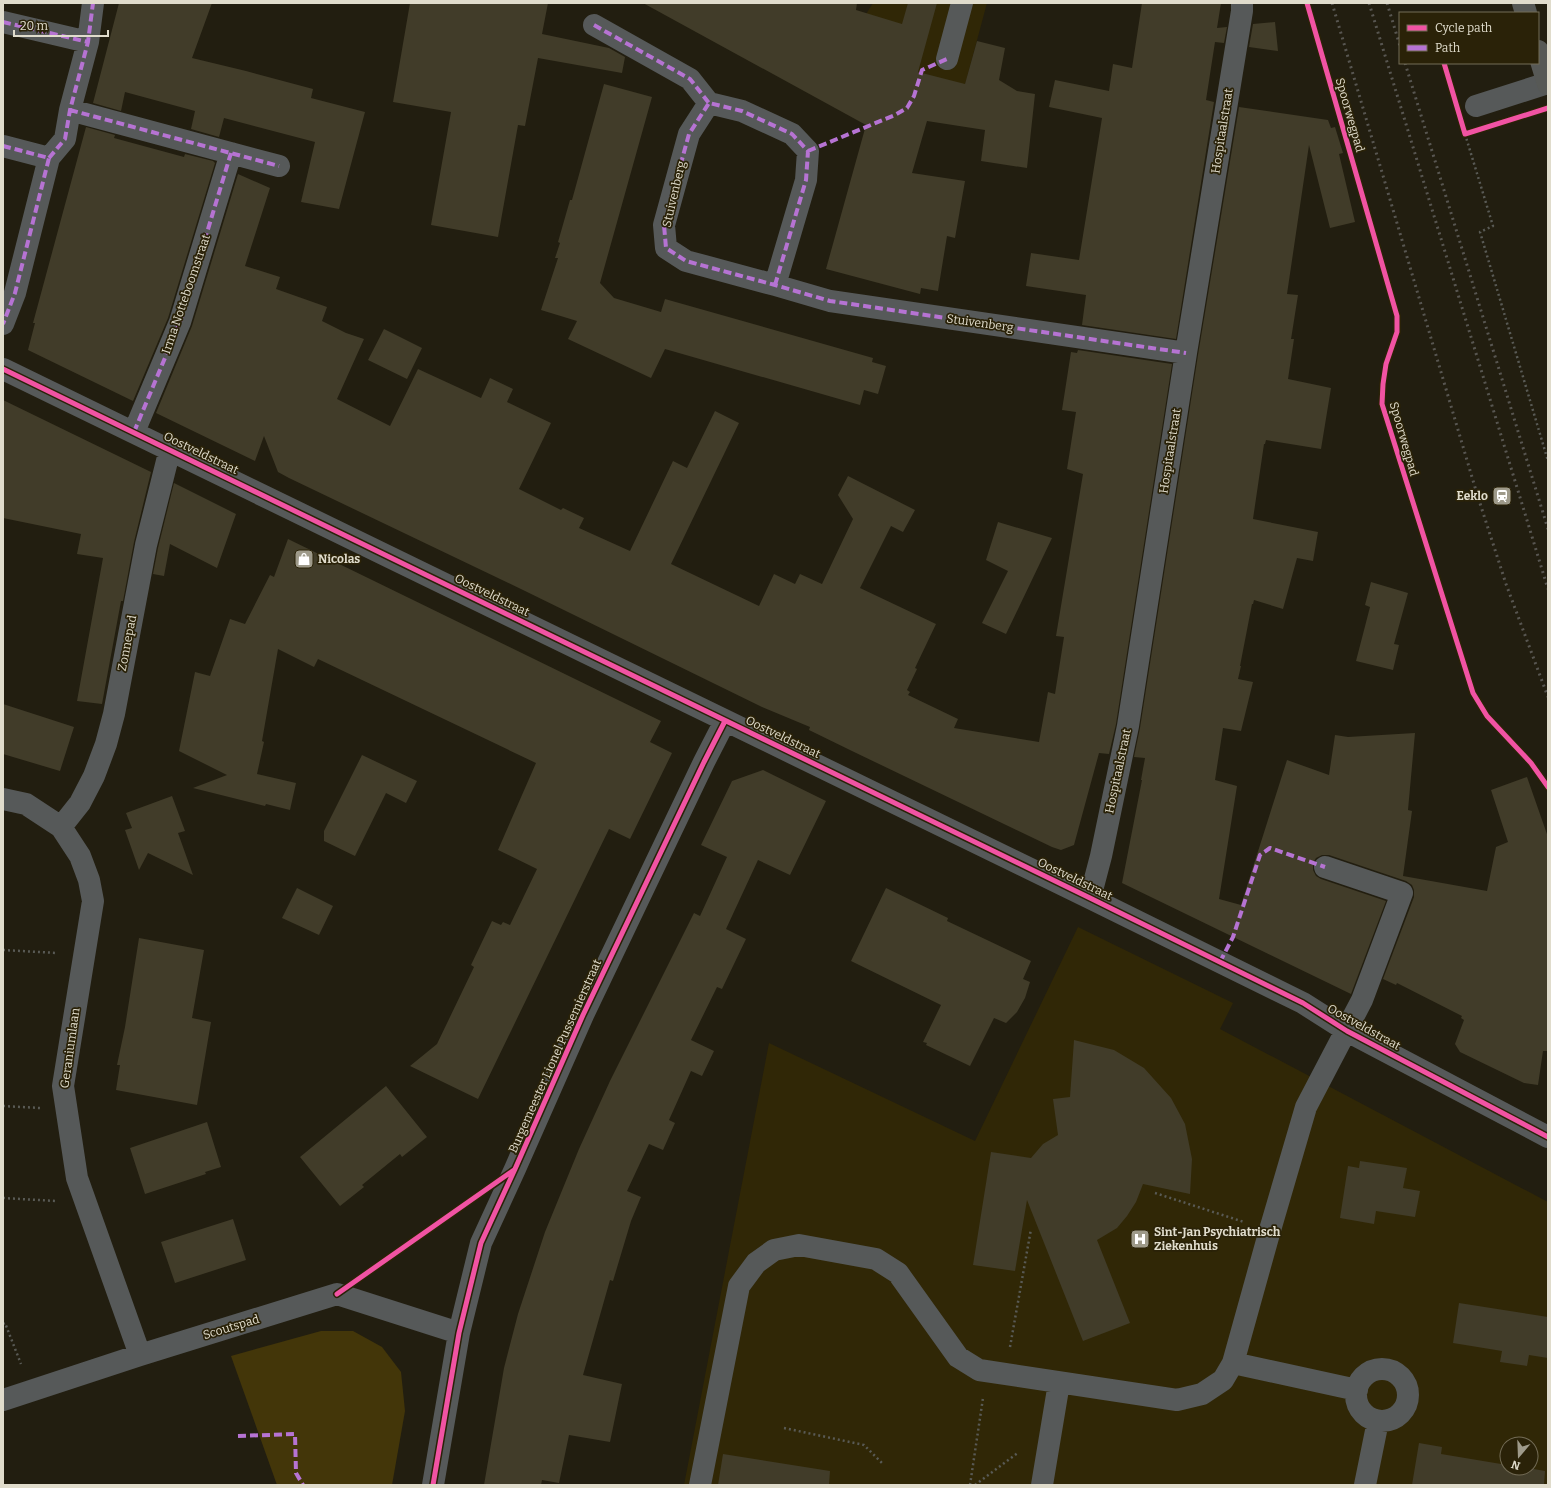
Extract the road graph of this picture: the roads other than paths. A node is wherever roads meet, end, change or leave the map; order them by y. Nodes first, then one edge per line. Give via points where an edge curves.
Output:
1 (93, 3) edge
2 (962, 3) edge
3 (1242, 3) edge
4 (3, 22) edge
5 (594, 25) dead end
6 (88, 42) junction
7 (1539, 54) edge
8 (946, 59) dead end
9 (1548, 83) edge
10 (709, 103) junction
11 (1476, 106) dead end
12 (70, 110) junction
13 (3, 146) edge
14 (231, 153) junction
15 (49, 158) junction
16 (279, 166) dead end
17 (775, 285) junction
18 (3, 324) edge
19 (1186, 353) junction
20 (3, 369) edge
21 (134, 432) junction
22 (170, 449) junction
23 (725, 721) junction
24 (3, 799) edge
25 (61, 827) junction
26 (1325, 867) dead end
27 (1090, 898) junction
28 (1347, 1031) junction
29 (1548, 1137) edge
30 (459, 1333) junction
31 (140, 1355) junction
32 (1233, 1363) junction
33 (1059, 1383) junction
34 (1357, 1390) junction
35 (3, 1400) edge
36 (1378, 1421) junction
37 (433, 1485) edge
38 (700, 1485) edge
39 (1042, 1485) edge
40 (1365, 1485) edge

1 - 6 street
2 - 8 street
3 - 19 street, Hospitaalstraat
4 - 6 street
5 - 10 street via 690,79
6 - 12 street
7 - 9 main road
9 - 11 street
10 - 17 street via 742,111 792,134 808,151 806,180
10 - 17 street, Stuivenberg via 689,134 664,225 666,248 686,260
12 - 14 street
12 - 15 street via 65,139
13 - 15 street
14 - 16 street
14 - 21 street, Irma Notteboomstraat via 180,322
15 - 18 street via 15,293
17 - 19 street, Stuivenberg via 830,301
19 - 27 street, Hospitaalstraat via 1128,726
20 - 21 street, Oostveldstraat
21 - 22 street, Oostveldstraat
22 - 23 street, Oostveldstraat
22 - 25 street, Zonnepad via 146,545 106,744 80,803
23 - 27 street, Oostveldstraat
23 - 30 street, Burgemeester Lionel Pussemierstraat via 583,1015 481,1243
24 - 25 street, Geraniumlaan via 26,804
25 - 31 street, Geraniumlaan via 80,856 89,880 93,902 62,1086 77,1178
26 - 28 street via 1402,893 1362,1000
27 - 28 street, Oostveldstraat via 1303,1003
28 - 29 street, Oostveldstraat
28 - 32 street via 1306,1107
30 - 31 street, Scoutspad via 337,1294
30 - 37 street, Burgemeester Lionel Pussemierstraat
31 - 35 street, Scoutspad
32 - 33 street via 1223,1380 1202,1394 1177,1400
32 - 34 street
33 - 38 street via 979,1370 958,1357 898,1273 876,1259 799,1245 774,1250 756,1264 740,1286
33 - 39 street
34 - 36 street via 1359,1406 1363,1413
34 - 36 street via 1365,1376 1372,1371 1390,1370 1404,1381 1408,1389 1406,1407 1394,1419
36 - 40 street

